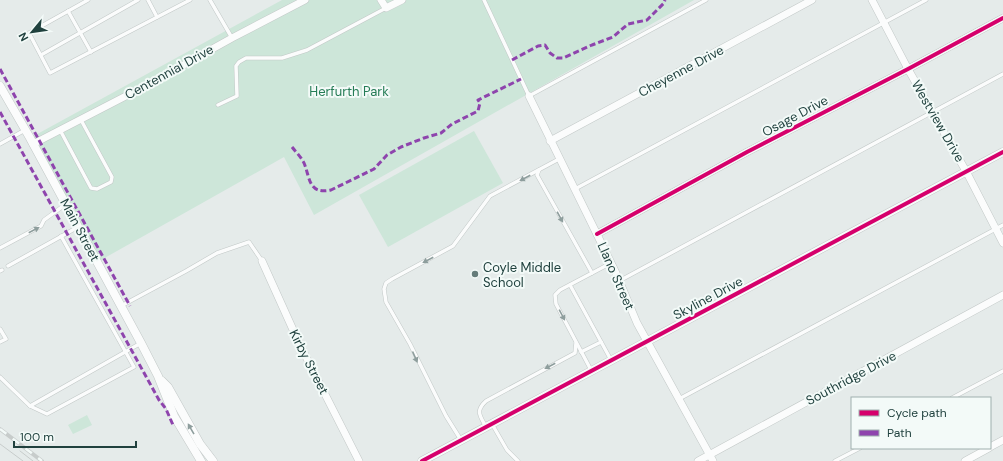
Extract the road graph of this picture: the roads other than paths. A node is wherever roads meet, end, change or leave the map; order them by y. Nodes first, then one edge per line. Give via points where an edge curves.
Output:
1 (88, 0) edge
2 (138, 0) edge
3 (148, 0) edge
4 (190, 0) edge
5 (210, 0) edge
6 (305, 0) edge
7 (381, 0) edge
8 (402, 0) edge
9 (484, 0) edge
10 (706, 0) edge
11 (812, 0) edge
12 (872, 0) edge
13 (926, 0) edge
14 (386, 8) junction
15 (68, 11) junction
16 (157, 17) junction
17 (1003, 18) edge
18 (884, 23) junction
19 (80, 33) junction
20 (232, 38) junction
21 (91, 52) junction
22 (41, 55) junction
23 (908, 69) junction
24 (1003, 74) edge
25 (0, 86) edge
26 (529, 96) junction
27 (218, 105) dead end
28 (933, 112) junction
29 (81, 120) junction
30 (25, 130) junction
31 (60, 130) junction
32 (0, 138) edge
33 (550, 141) junction
34 (1, 143) edge
35 (33, 144) junction
36 (1003, 152) edge
37 (559, 159) junction
38 (539, 170) junction
39 (967, 173) junction
40 (575, 190) junction
41 (66, 204) junction
42 (1003, 225) edge
43 (78, 227) junction
44 (996, 228) junction
45 (597, 234) junction
46 (61, 236) junction
47 (1003, 243) edge
48 (0, 248) edge
49 (262, 261) joint
50 (611, 263) junction
51 (8, 266) dead end
52 (592, 273) junction
53 (619, 281) junction
54 (570, 285) junction
55 (1003, 295) edge
56 (121, 306) junction
57 (0, 329) edge
58 (0, 342) edge
59 (576, 342) junction
60 (601, 342) junction
61 (647, 342) junction
62 (141, 343) junction
63 (125, 352) junction
64 (581, 352) junction
65 (612, 361) junction
66 (592, 371) junction
67 (1003, 371) edge
68 (158, 376) junction
69 (0, 377) edge
70 (954, 397) edge
71 (679, 399) junction
72 (30, 406) junction
73 (489, 426) junction
74 (461, 440) junction
75 (1003, 440) edge
76 (991, 447) edge
77 (858, 449) edge
78 (987, 449) edge
79 (433, 458) edge
80 (711, 458) edge
81 (201, 461) edge
82 (213, 461) edge
83 (358, 461) edge
84 (422, 461) edge
85 (518, 461) edge
86 (698, 461) edge
87 (835, 461) edge
88 (965, 461) edge

1 - 15 lane
2 - 19 lane
3 - 16 lane
4 - 16 lane
5 - 20 lane
6 - 20 street, Centennial Drive
7 - 14 street
8 - 14 street
9 - 26 lane, Llano Street
10 - 26 lane
11 - 33 street, Cheyenne Drive
12 - 18 street, Westview Drive
13 - 18 lane
14 - 27 lane via 307,50 282,58 246,58 236,66 237,96
15 - 19 lane
15 - 22 lane via 29,33
16 - 21 lane
17 - 23 street, Osage Drive
18 - 23 street, Westview Drive
18 - 40 lane
19 - 21 lane
19 - 22 lane
20 - 29 street, Centennial Drive
21 - 22 lane via 50,74
23 - 28 street, Westview Drive
23 - 45 street, Osage Drive via 746,152
24 - 28 lane
25 - 30 street, Main Street
26 - 33 street, Llano Street
28 - 39 street, Westview Drive
28 - 53 lane
29 - 31 street, Centennial Drive
29 - 31 lane via 112,177 111,182 97,189 92,188
30 - 34 lane
30 - 35 street, Main Street
31 - 35 street, Centennial Drive
32 - 34 lane
33 - 37 street, Llano Street
35 - 41 street, Main Street
36 - 39 street, Skyline Drive
37 - 38 lane
37 - 40 street, Llano Street
38 -> 52 lane via 537,175
38 -> 74 lane via 490,196 453,246 392,279 386,283 384,289 386,302
39 - 44 street, Westview Drive
39 - 61 street, Skyline Drive
40 - 45 street, Llano Street
41 - 43 street, Main Street
48 -> 41 lane via 41,226 44,220
42 - 44 lane
43 - 46 lane
43 - 56 street, Main Street
44 - 47 street, Westview Drive
44 - 71 lane
45 - 50 street, Llano Street
46 - 51 lane
46 - 63 lane
49 - 56 lane via 249,242 235,246 217,253
49 - 83 street, Kirby Street via 299,343
50 - 52 lane
50 - 53 street, Llano Street
52 - 54 lane
53 - 61 street, Llano Street via 636,323
54 -> 59 lane via 555,295 556,304
54 - 60 lane
55 - 80 street, Southridge Drive
56 - 62 street, Main Street
57 - 58 lane via 6,339
59 - 64 lane
59 -> 73 lane via 575,353 481,405 479,415
60 - 64 lane
60 - 65 lane
61 - 65 street, Skyline Drive
61 - 71 street, Llano Street
62 - 63 lane
62 - 68 street, Main Street
63 - 72 lane
63 - 72 lane via 134,367 47,414
64 - 66 lane
65 - 66 street, Skyline Drive
66 - 73 street, Skyline Drive
67 - 70 lane
68 - 81 street, Main Street via 180,428
82 -> 68 street, Main Street via 200,444 168,387
69 - 72 lane
71 - 80 street, Llano Street
73 - 74 street, Skyline Drive
73 - 85 lane
74 - 79 street, Skyline Drive
75 - 76 street
77 - 87 lane
78 - 88 street
79 - 84 street, Skyline Drive
80 - 86 street, Southridge Drive

